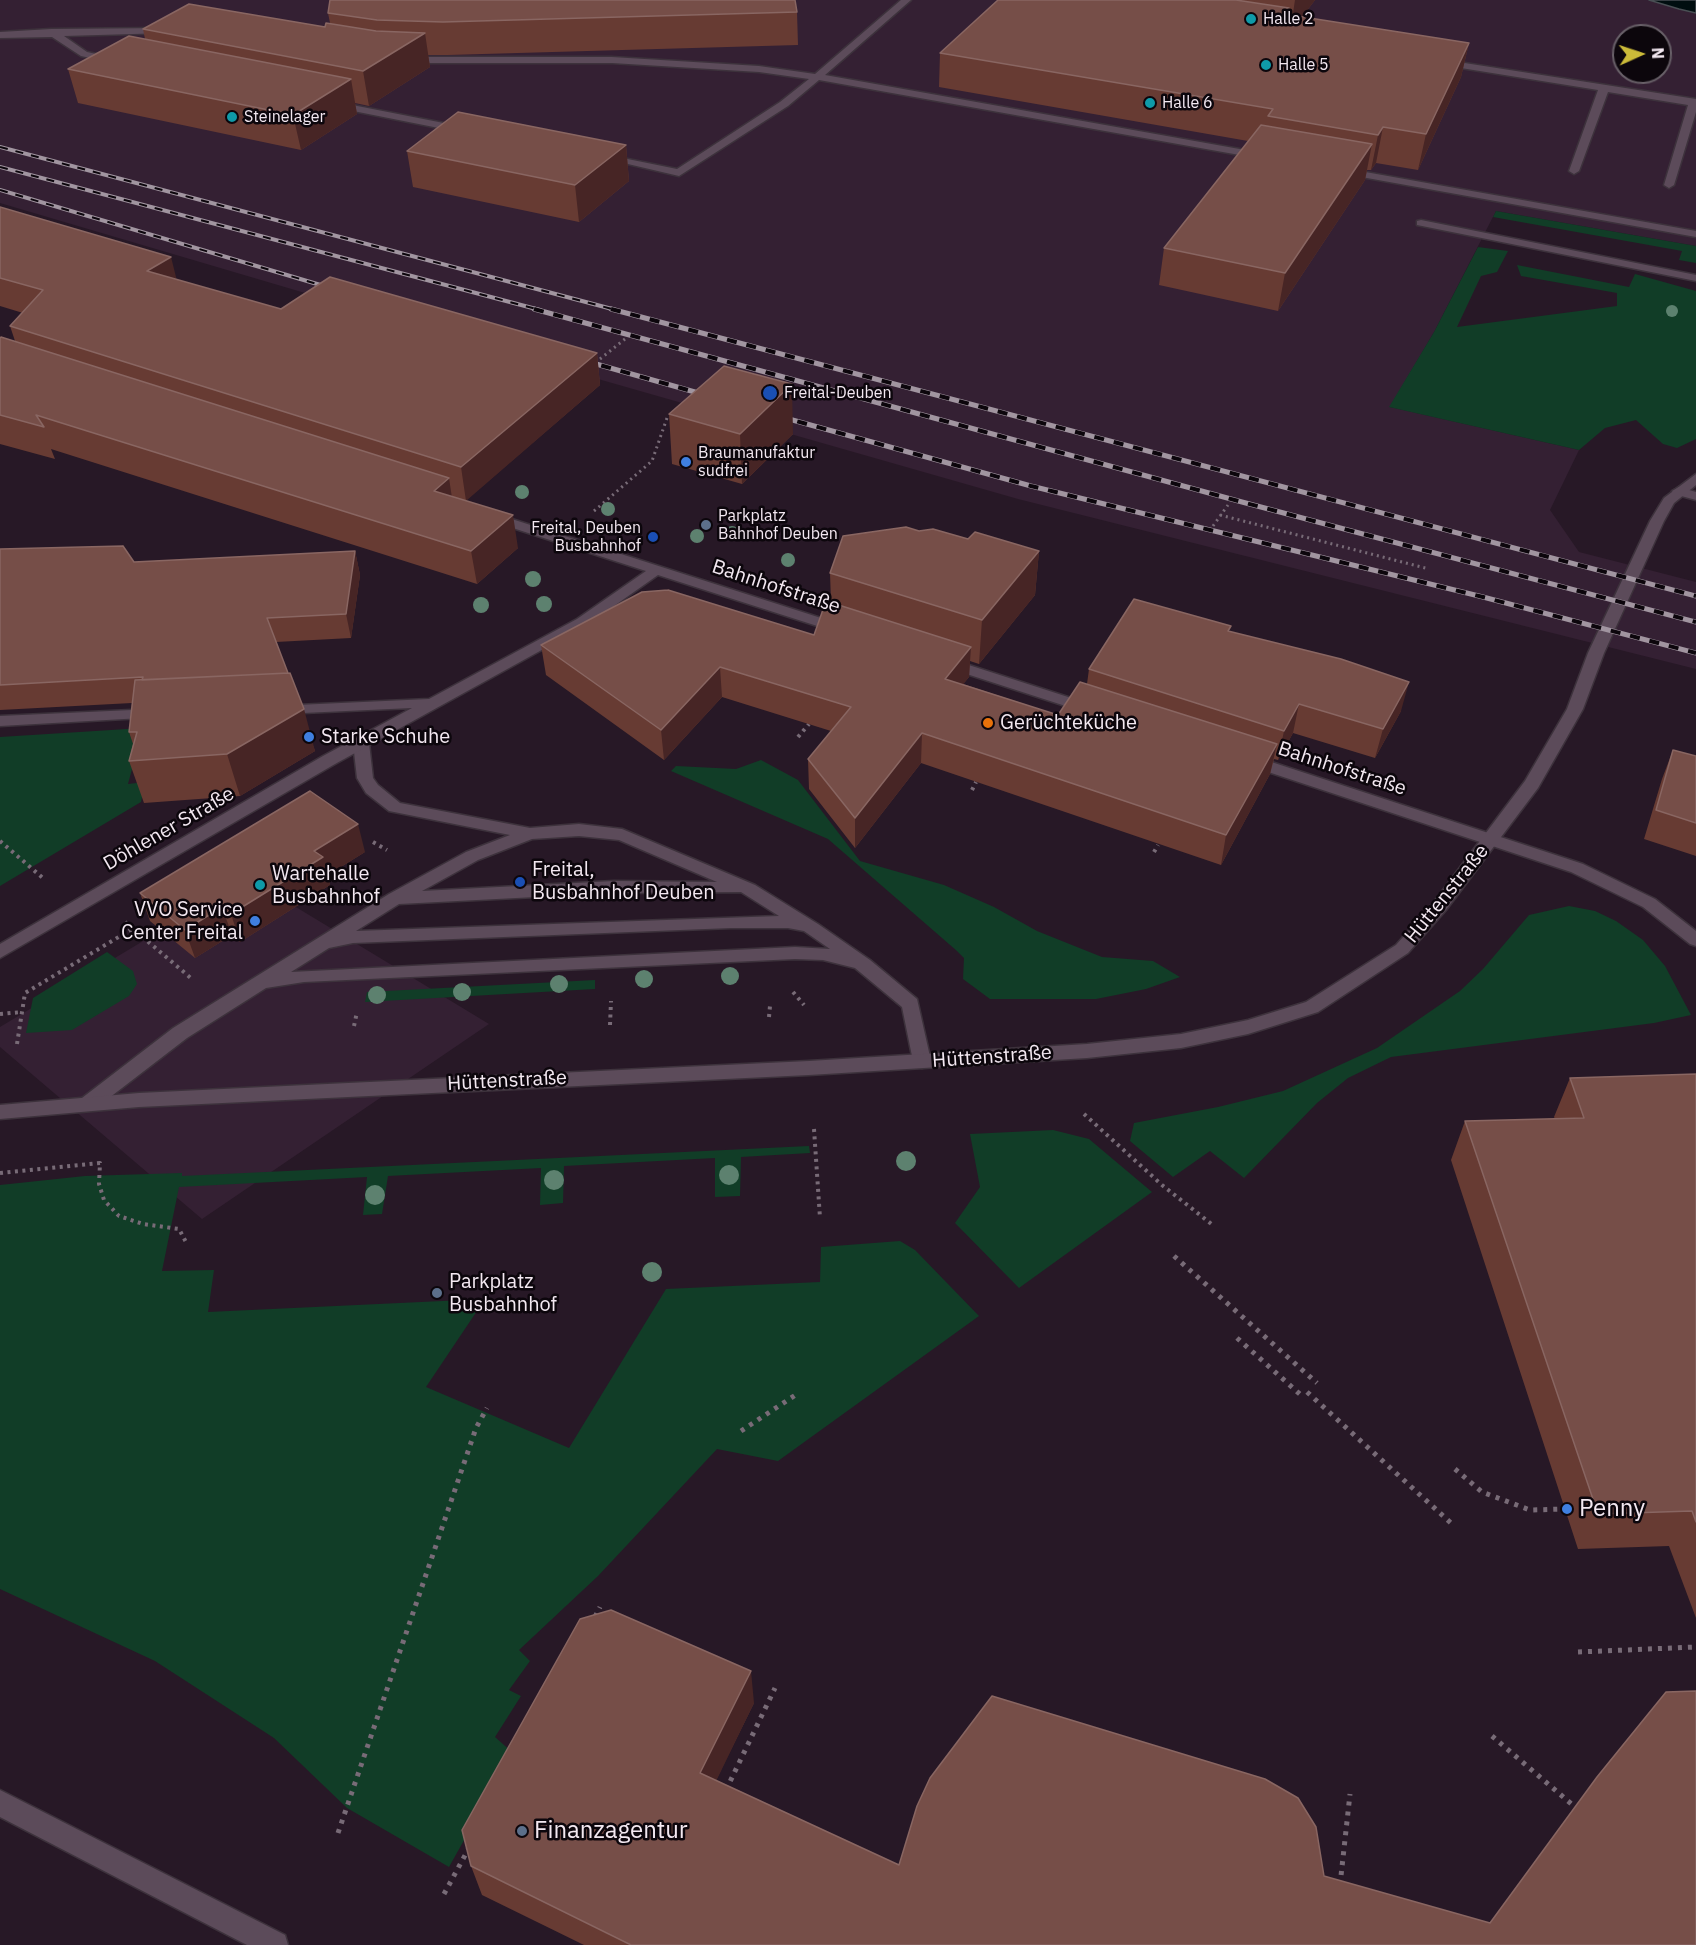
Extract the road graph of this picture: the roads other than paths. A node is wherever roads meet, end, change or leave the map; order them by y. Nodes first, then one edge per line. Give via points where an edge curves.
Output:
1 (906, 0) edge
2 (177, 31) edge
3 (51, 33) junction
4 (0, 35) edge
5 (393, 60) edge
6 (1430, 61) edge
7 (131, 63) edge
8 (817, 77) junction
9 (1604, 88) junction
10 (318, 101) edge
11 (1695, 103) edge
12 (470, 131) edge
13 (586, 153) edge
14 (1274, 159) edge
15 (1333, 169) edge
16 (1574, 171) dead end
17 (1669, 185) dead end
18 (1421, 223) dead end
19 (1696, 234) edge
20 (1696, 278) edge
21 (1696, 478) edge
22 (1679, 491) junction
23 (1696, 496) edge
24 (484, 514) edge
25 (656, 570) junction
26 (860, 635) edge
27 (935, 659) edge
28 (432, 703) junction
29 (266, 710) edge
30 (174, 713) edge
31 (1104, 713) edge
32 (0, 721) edge
33 (361, 743) junction
34 (1235, 755) edge
35 (530, 834) junction
36 (1491, 840) junction
37 (749, 889) junction
38 (395, 898) junction
39 (812, 928) junction
40 (1696, 940) edge
41 (316, 948) junction
42 (0, 952) edge
43 (864, 965) junction
44 (259, 983) junction
45 (922, 1061) junction
46 (88, 1103) junction
47 (0, 1112) edge
48 (0, 1803) edge
49 (275, 1945) edge

1 - 8 street
2 - 3 street
3 - 4 street
3 - 7 street via 84,54
5 - 8 street via 612,60 759,69
6 - 9 street
8 - 13 street via 784,104 679,173
8 - 14 street
9 - 11 street
9 - 16 street
10 - 12 street
11 - 17 street
15 - 19 street
18 - 20 street
21 - 22 street, Hüttenstraße
22 - 23 street
22 - 36 street, Hüttenstraße via 1657,521 1553,751
24 - 25 street, Bahnhofstraße
25 - 26 street, Bahnhofstraße
25 - 28 street, Döhlener Straße via 582,622
27 - 31 street
28 - 29 street
28 - 33 street, Döhlener Straße
30 - 32 street
33 - 35 street via 365,778 372,789 395,807
33 - 42 street, Döhlener Straße
34 - 36 street, Bahnhofstraße
35 - 37 street via 579,830 622,835
35 - 38 street via 472,856
36 - 40 street, Bahnhofstraße via 1577,868 1630,892
36 - 45 street, Hüttenstraße via 1402,949 1312,1007 1248,1027 1181,1041
37 - 38 street via 614,886
37 - 39 street
38 - 41 street
39 - 41 street via 760,921 353,937
39 - 43 street
41 - 44 street
43 - 44 street via 823,954 795,953 304,976
43 - 45 street via 911,1004
44 - 46 street via 180,1034
45 - 46 street, Hüttenstraße
46 - 47 street, Hüttenstraße
48 - 49 street

